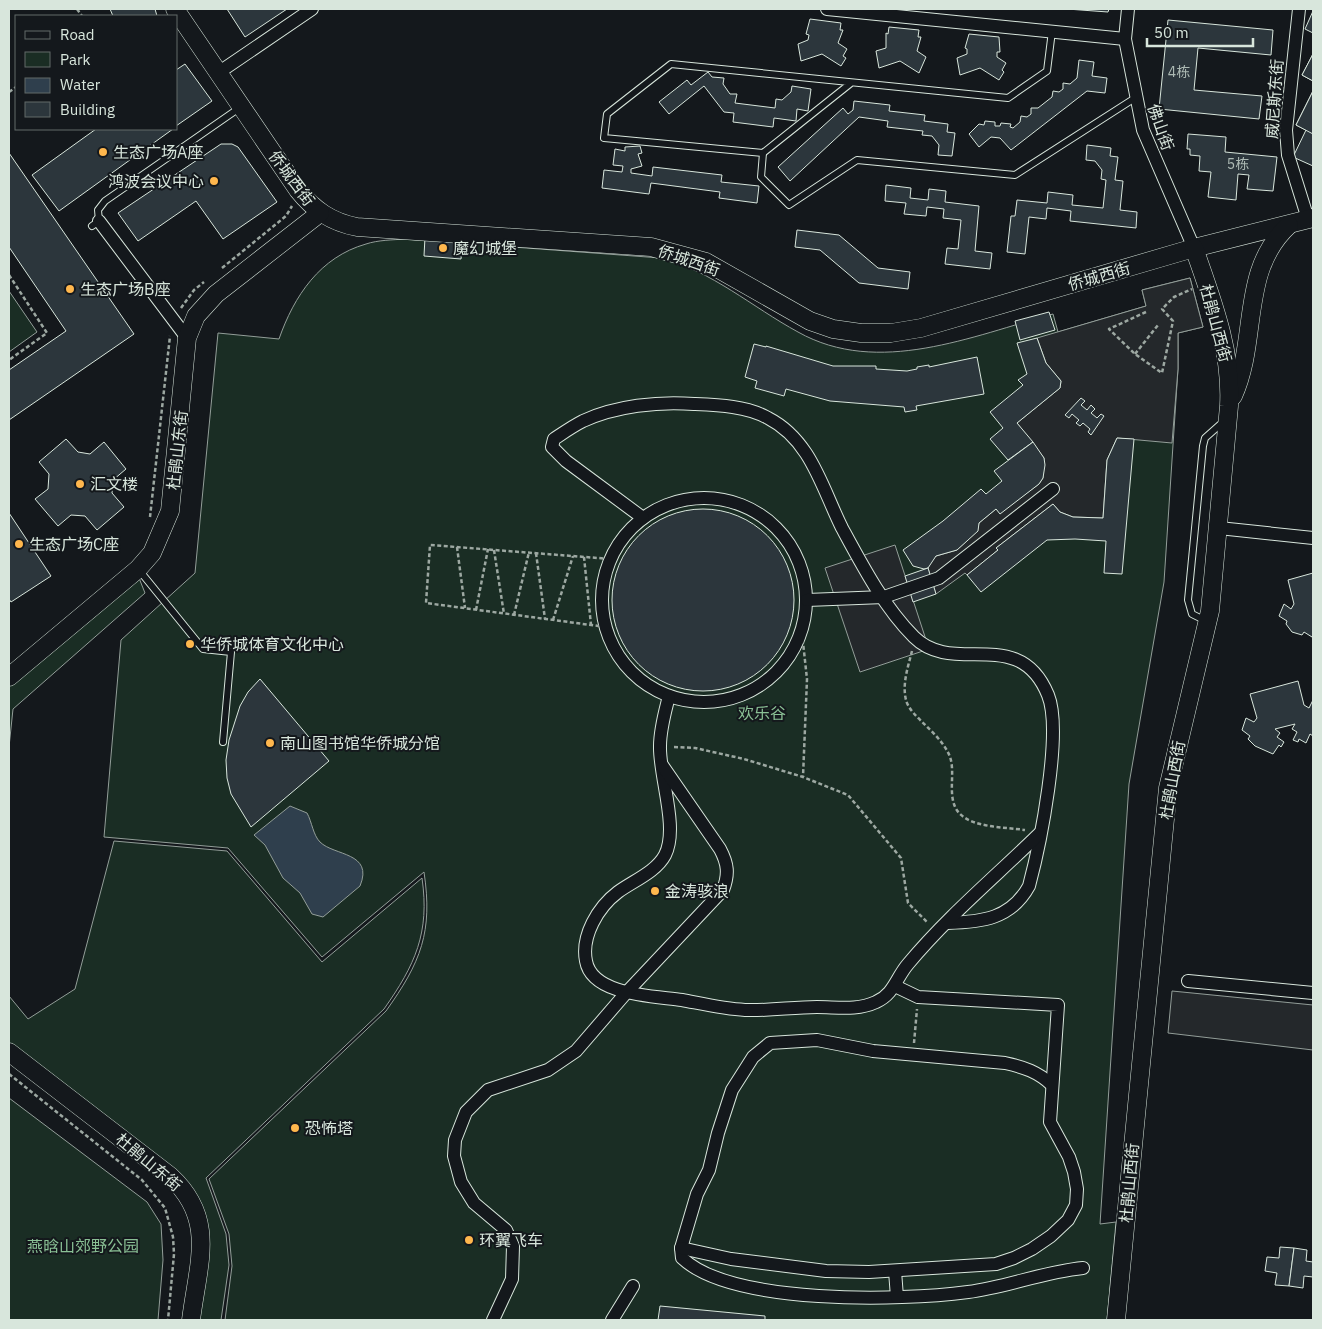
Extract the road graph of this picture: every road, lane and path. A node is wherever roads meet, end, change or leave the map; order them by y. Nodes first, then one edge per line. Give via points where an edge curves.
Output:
1 (175, 9) edge
2 (312, 9) edge
3 (827, 9) edge
4 (1128, 9) edge
5 (1299, 9) edge
6 (1052, 31) junction
7 (1125, 39) junction
8 (218, 73) junction
9 (851, 83) junction
10 (1135, 98) junction
11 (236, 111) dead end
12 (762, 153) junction
13 (320, 213) junction
14 (1311, 218) edge
15 (95, 224) joint
16 (1289, 225) junction
17 (1194, 248) junction
18 (9, 275) edge
19 (1193, 288) dead end
20 (1146, 312) dead end
21 (1158, 325) dead end
22 (188, 338) junction
23 (1135, 354) junction
24 (9, 360) edge
25 (1229, 412) junction
26 (1053, 489) dead end
27 (643, 518) junction
28 (1219, 528) junction
29 (1313, 538) edge
30 (457, 547) junction
31 (488, 549) junction
32 (494, 550) junction
33 (529, 552) junction
34 (536, 553) junction
35 (573, 556) junction
36 (584, 557) junction
37 (611, 559) junction
38 (138, 569) junction
39 (884, 597) junction
40 (807, 600) junction
41 (465, 608) junction
42 (476, 610) junction
43 (504, 614) junction
44 (514, 615) junction
45 (545, 619) junction
46 (553, 620) junction
47 (1208, 622) junction
48 (592, 625) junction
49 (606, 626) junction
50 (802, 632) junction
51 (915, 638) junction
52 (9, 677) edge
53 (668, 696) junction
54 (223, 742) dead end
55 (660, 746) junction
56 (661, 763) junction
57 (803, 776) junction
58 (1040, 833) junction
59 (947, 923) junction
60 (938, 933) junction
61 (1188, 981) dead end
62 (895, 986) junction
63 (626, 993) junction
64 (1313, 993) edge
65 (918, 997) junction
66 (9, 1052) edge
67 (913, 1054) junction
68 (9, 1074) edge
69 (1052, 1085) junction
70 (681, 1248) junction
71 (1083, 1268) dead end
72 (894, 1271) junction
73 (632, 1286) dead end
74 (897, 1297) junction
75 (168, 1320) edge
76 (191, 1320) edge
77 (493, 1320) edge
78 (612, 1320) edge
79 (1116, 1320) edge

1 - 8 street, 侨城西街
2 - 8 street
3 - 6 street
4 - 7 street, 佛山街
5 - 14 street, 威尼斯东街 via 1286,130 1288,155
6 - 7 street
6 - 9 lane via 1047,71 1008,98
7 - 10 street, 佛山街
8 - 13 street, 侨城西街 via 298,190
9 - 12 lane
9 - 12 lane via 671,64 607,114 604,138
10 - 12 lane via 1015,175 857,160 789,205 761,177
10 - 17 street, 佛山街 via 1148,144
11 - 15 lane via 105,201 98,210
13 - 17 street, 侨城西街 via 357,227 651,247 706,262 810,321 861,333 921,328
13 - 22 street, 杜鹃山东街 via 216,294 196,316
14 - 16 street, 侨城西街
15 - 22 street
16 - 17 street, 侨城西街
16 - 25 street via 1272,244 1261,264 1242,373
17 - 25 street, 杜鹃山西街 via 1224,340 1229,373
18 - 24 path via 47,333
19 - 23 path via 1174,297 1162,309 1174,322 1162,373
20 - 23 path via 1109,329
21 - 23 path
22 - 38 street, 杜鹃山东街 via 170,511 152,553
25 - 28 street, 杜鹃山西街
25 - 47 lane via 1205,438 1202,456 1188,600 1192,614
26 - 39 street via 939,578
27 - 37 street via 624,536
27 - 39 street via 566,461 552,447 554,439 583,421 666,402 750,411 769,418 803,449 817,470 841,526
27 - 40 street via 668,505 695,499 724,500 750,509 774,525 792,547 803,572
28 - 29 street
28 - 47 street, 杜鹃山西街
30 - 31 path
30 - 41 path
30 - 41 path via 430,545 426,603
31 - 32 path
31 - 42 path
32 - 33 path
32 - 43 path
33 - 34 path
33 - 44 path
34 - 35 path
34 - 45 path
35 - 36 path
35 - 46 path
36 - 37 path
36 - 48 path
37 - 49 street via 604,582 602,606
38 - 52 street, 杜鹃山东街
38 - 54 lane via 203,649 231,652
39 - 40 street
39 - 51 street
40 - 50 street
41 - 42 path
42 - 43 path
43 - 44 path
44 - 45 path
45 - 46 path
46 - 48 path
47 - 79 street, 杜鹃山西街 via 1168,788
48 - 49 path
49 - 53 street via 620,658 641,680
50 - 53 street via 787,661 763,684 733,698 701,702
50 - 57 path via 807,678
51 - 58 path via 905,678 906,702 912,712 940,738 950,758 954,804 959,813 972,822
51 - 58 street via 930,649 1007,655 1021,660 1037,677 1048,695 1054,720 1047,798
53 - 55 street
55 - 56 street
55 - 57 path via 694,748
56 - 63 street via 669,828 666,852 653,869 602,907 588,933 585,952 586,964 592,974
56 - 63 street via 720,849 727,862 728,876 723,890
57 - 60 path via 848,795 901,858 908,903
58 - 59 street
58 - 59 street via 1033,870 1022,898 993,919
59 - 60 street
60 - 62 street via 906,966
61 - 64 street
62 - 63 street via 874,1003 857,1007 775,1011 742,1010
62 - 65 street
63 - 77 street via 576,1051 548,1070 488,1090 466,1112 459,1126 454,1156 461,1182 474,1203 506,1230 513,1246 512,1279
65 - 67 path
65 - 69 street via 1058,1005
66 - 76 street, 杜鹃山东街 via 170,1176 191,1199 201,1237
67 - 69 street via 1005,1062 1041,1075
67 - 70 street via 873,1051 817,1040 770,1043 753,1056 732,1090 709,1170 697,1194
68 - 75 path via 142,1180 165,1208 174,1254
69 - 72 street via 1050,1122 1069,1157 1077,1189 1076,1204 1068,1220 1032,1248 996,1264
70 - 72 street via 731,1259 826,1271
70 - 74 street via 682,1258 689,1264 741,1285 816,1295
71 - 74 street via 968,1292
72 - 74 street
73 - 78 street

